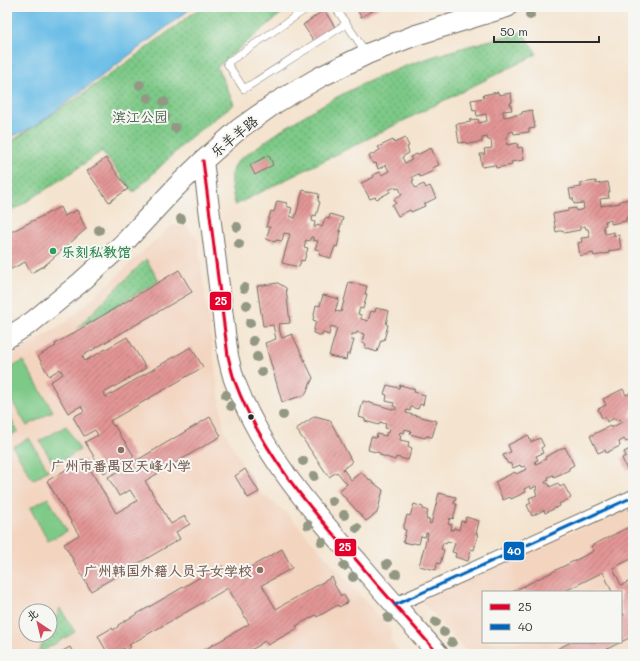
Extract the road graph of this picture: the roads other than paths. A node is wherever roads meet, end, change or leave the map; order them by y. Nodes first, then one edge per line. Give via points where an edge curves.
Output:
1 (309, 7) edge
2 (334, 7) edge
3 (507, 7) edge
4 (346, 24) junction
5 (367, 54) junction
6 (203, 161) junction
7 (7, 338) edge
8 (633, 497) edge
9 (396, 605) junction
10 (438, 654) edge

1 - 4 lane via 227,63 244,89
2 - 4 lane
3 - 5 street, 乐羊羊路 via 416,35
4 - 5 lane
5 - 6 street, 乐羊羊路 via 277,102 239,129
6 - 7 street, 乐羊羊路 via 81,282 32,322
6 - 9 street via 228,356 234,381 259,434 303,498
8 - 9 street
9 - 10 street

